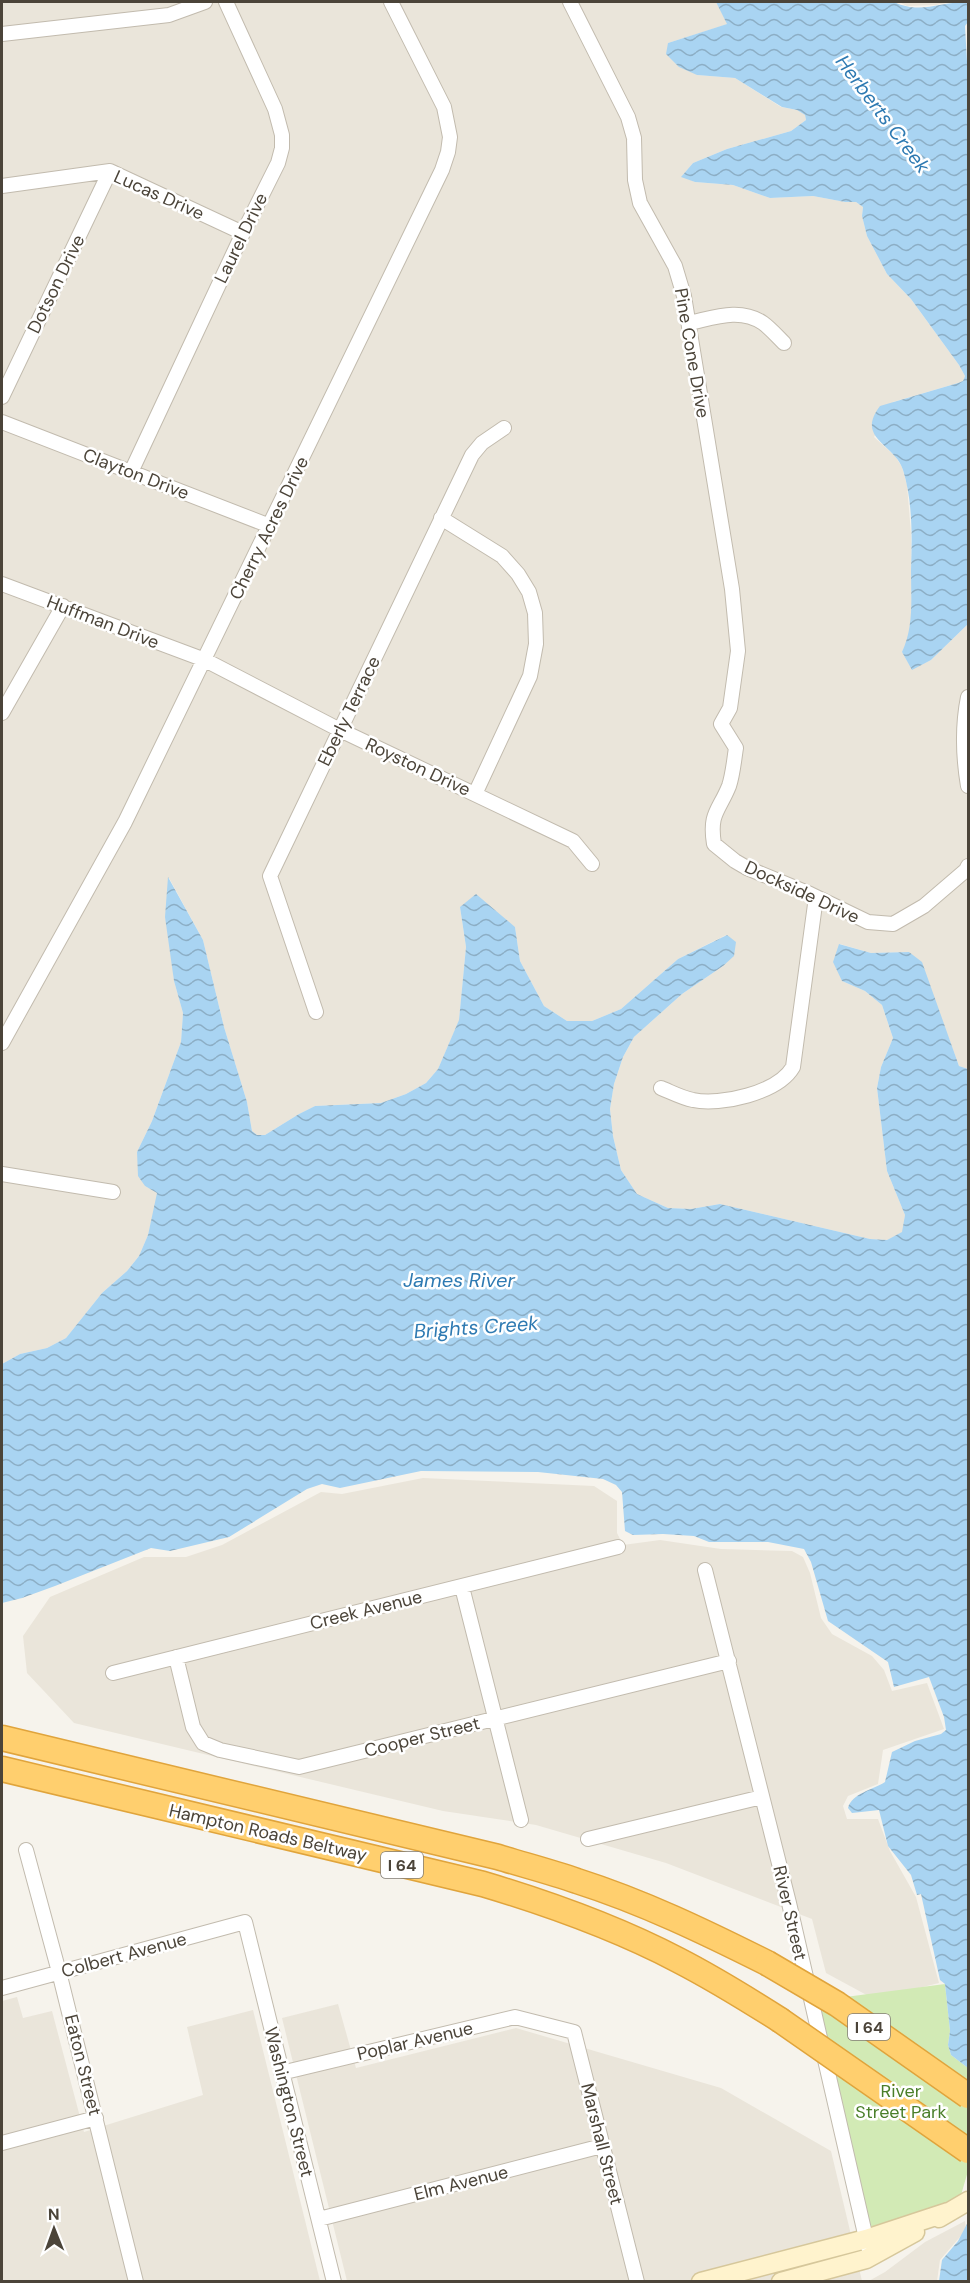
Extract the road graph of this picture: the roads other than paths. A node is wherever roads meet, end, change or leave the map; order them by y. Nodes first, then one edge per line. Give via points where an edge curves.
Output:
1 (205, 2) edge
2 (226, 2) edge
3 (391, 2) edge
4 (570, 2) edge
5 (2, 34) edge
6 (110, 171) junction
7 (2, 186) edge
8 (243, 233) junction
9 (688, 323) junction
10 (784, 342) dead end
11 (2, 397) edge
12 (2, 422) edge
13 (504, 428) dead end
14 (131, 472) junction
15 (441, 518) junction
16 (270, 526) junction
17 (2, 584) edge
18 (63, 606) junction
19 (205, 660) junction
20 (969, 697) edge
21 (2, 713) edge
22 (721, 724) joint
23 (340, 730) junction
24 (969, 786) edge
25 (475, 794) junction
26 (592, 864) dead end
27 (969, 866) edge
28 (816, 897) junction
29 (316, 1012) dead end
30 (2, 1043) edge
31 (661, 1088) dead end
32 (2, 1174) edge
33 (113, 1192) dead end
34 (618, 1547) dead end
35 (705, 1570) dead end
36 (462, 1587) junction
37 (177, 1657) junction
38 (729, 1661) junction
39 (113, 1673) dead end
40 (495, 1719) junction
41 (2, 1738) edge
42 (2, 1769) edge
43 (762, 1797) junction
44 (521, 1820) dead end
45 (588, 1839) dead end
46 (26, 1850) dead end
47 (245, 1922) joint
48 (59, 1972) junction
49 (2, 1988) edge
50 (548, 2025) joint
51 (281, 2073) junction
52 (969, 2096) edge
53 (96, 2118) junction
54 (2, 2143) edge
55 (602, 2146) junction
56 (969, 2151) edge
57 (969, 2201) edge
58 (948, 2212) junction
59 (319, 2219) junction
60 (866, 2239) junction
61 (870, 2257) junction
62 (136, 2282) edge
63 (334, 2282) edge
64 (637, 2282) edge
65 (700, 2282) edge
66 (782, 2282) edge

1 - 5 street via 169,15
2 - 8 street, Laurel Drive via 275,109 282,135 278,163
3 - 16 street, Cherry Acres Drive via 444,107 450,136 448,152
4 - 9 street, Pine Cone Drive via 628,117 634,138 640,203 675,266
6 - 7 street, Lucas Drive
6 - 8 street, Lucas Drive
6 - 11 street, Dotson Drive
8 - 14 street, Laurel Drive
9 - 10 street via 730,314 748,316
9 - 22 street, Pine Cone Drive via 732,589 738,651 730,708
12 - 14 street, Clayton Drive
13 - 15 street, Eberly Terrace via 472,454
14 - 16 street, Clayton Drive
15 - 23 street, Eberly Terrace
15 - 25 street via 502,556 529,592 535,613 536,644 530,676
16 - 19 street, Cherry Acres Drive
17 - 18 street, Huffman Drive
18 - 19 street, Huffman Drive
18 - 21 street
19 - 23 street, Royston Drive
19 - 30 street, Cherry Acres Drive via 125,822
20 - 24 street via 963,757
22 - 28 street, Dockside Drive via 736,748 729,785 715,810 711,828 714,844 747,868
23 - 25 street, Royston Drive
23 - 29 street, Eberly Terrace via 270,876
25 - 26 street, Royston Drive via 573,841
27 - 28 street, Dockside Drive via 924,906 893,924 868,922
28 - 31 street via 793,1067 788,1076 744,1098 721,1101 693,1100
32 - 33 street
34 - 36 street, Creek Avenue
35 - 38 street, River Street
36 - 37 street, Creek Avenue
36 - 40 street
37 - 39 street, Creek Avenue
37 - 40 street, Cooper Street via 193,1727 203,1743 300,1767
38 - 40 street, Cooper Street
38 - 43 street, River Street
40 - 44 street
41 - 52 highway, Hampton Roads Beltway / I 64, bridge via 498,1857 579,1881 684,1923 767,1963 837,2004
42 - 56 highway, Hampton Roads Beltway / I 64, bridge via 483,1884 605,1926 678,1959 780,2020
43 - 45 street
43 - 60 street, River Street
46 - 48 street, Eaton Street
47 - 48 street, Colbert Avenue
47 - 51 street, Washington Street
48 - 49 street, Colbert Avenue
48 - 53 street, Eaton Street
50 - 51 street, Poplar Avenue via 515,2018
50 - 55 street, Marshall Street via 574,2032
51 - 59 street, Washington Street
53 - 54 street
53 - 62 street, Eaton Street
55 - 59 street, Elm Avenue
55 - 64 street, Marshall Street
57 - 58 main road
58 - 60 main road
58 - 61 main road
59 - 63 street, Washington Street
60 - 61 street, River Street
60 - 65 main road
61 - 66 main road

